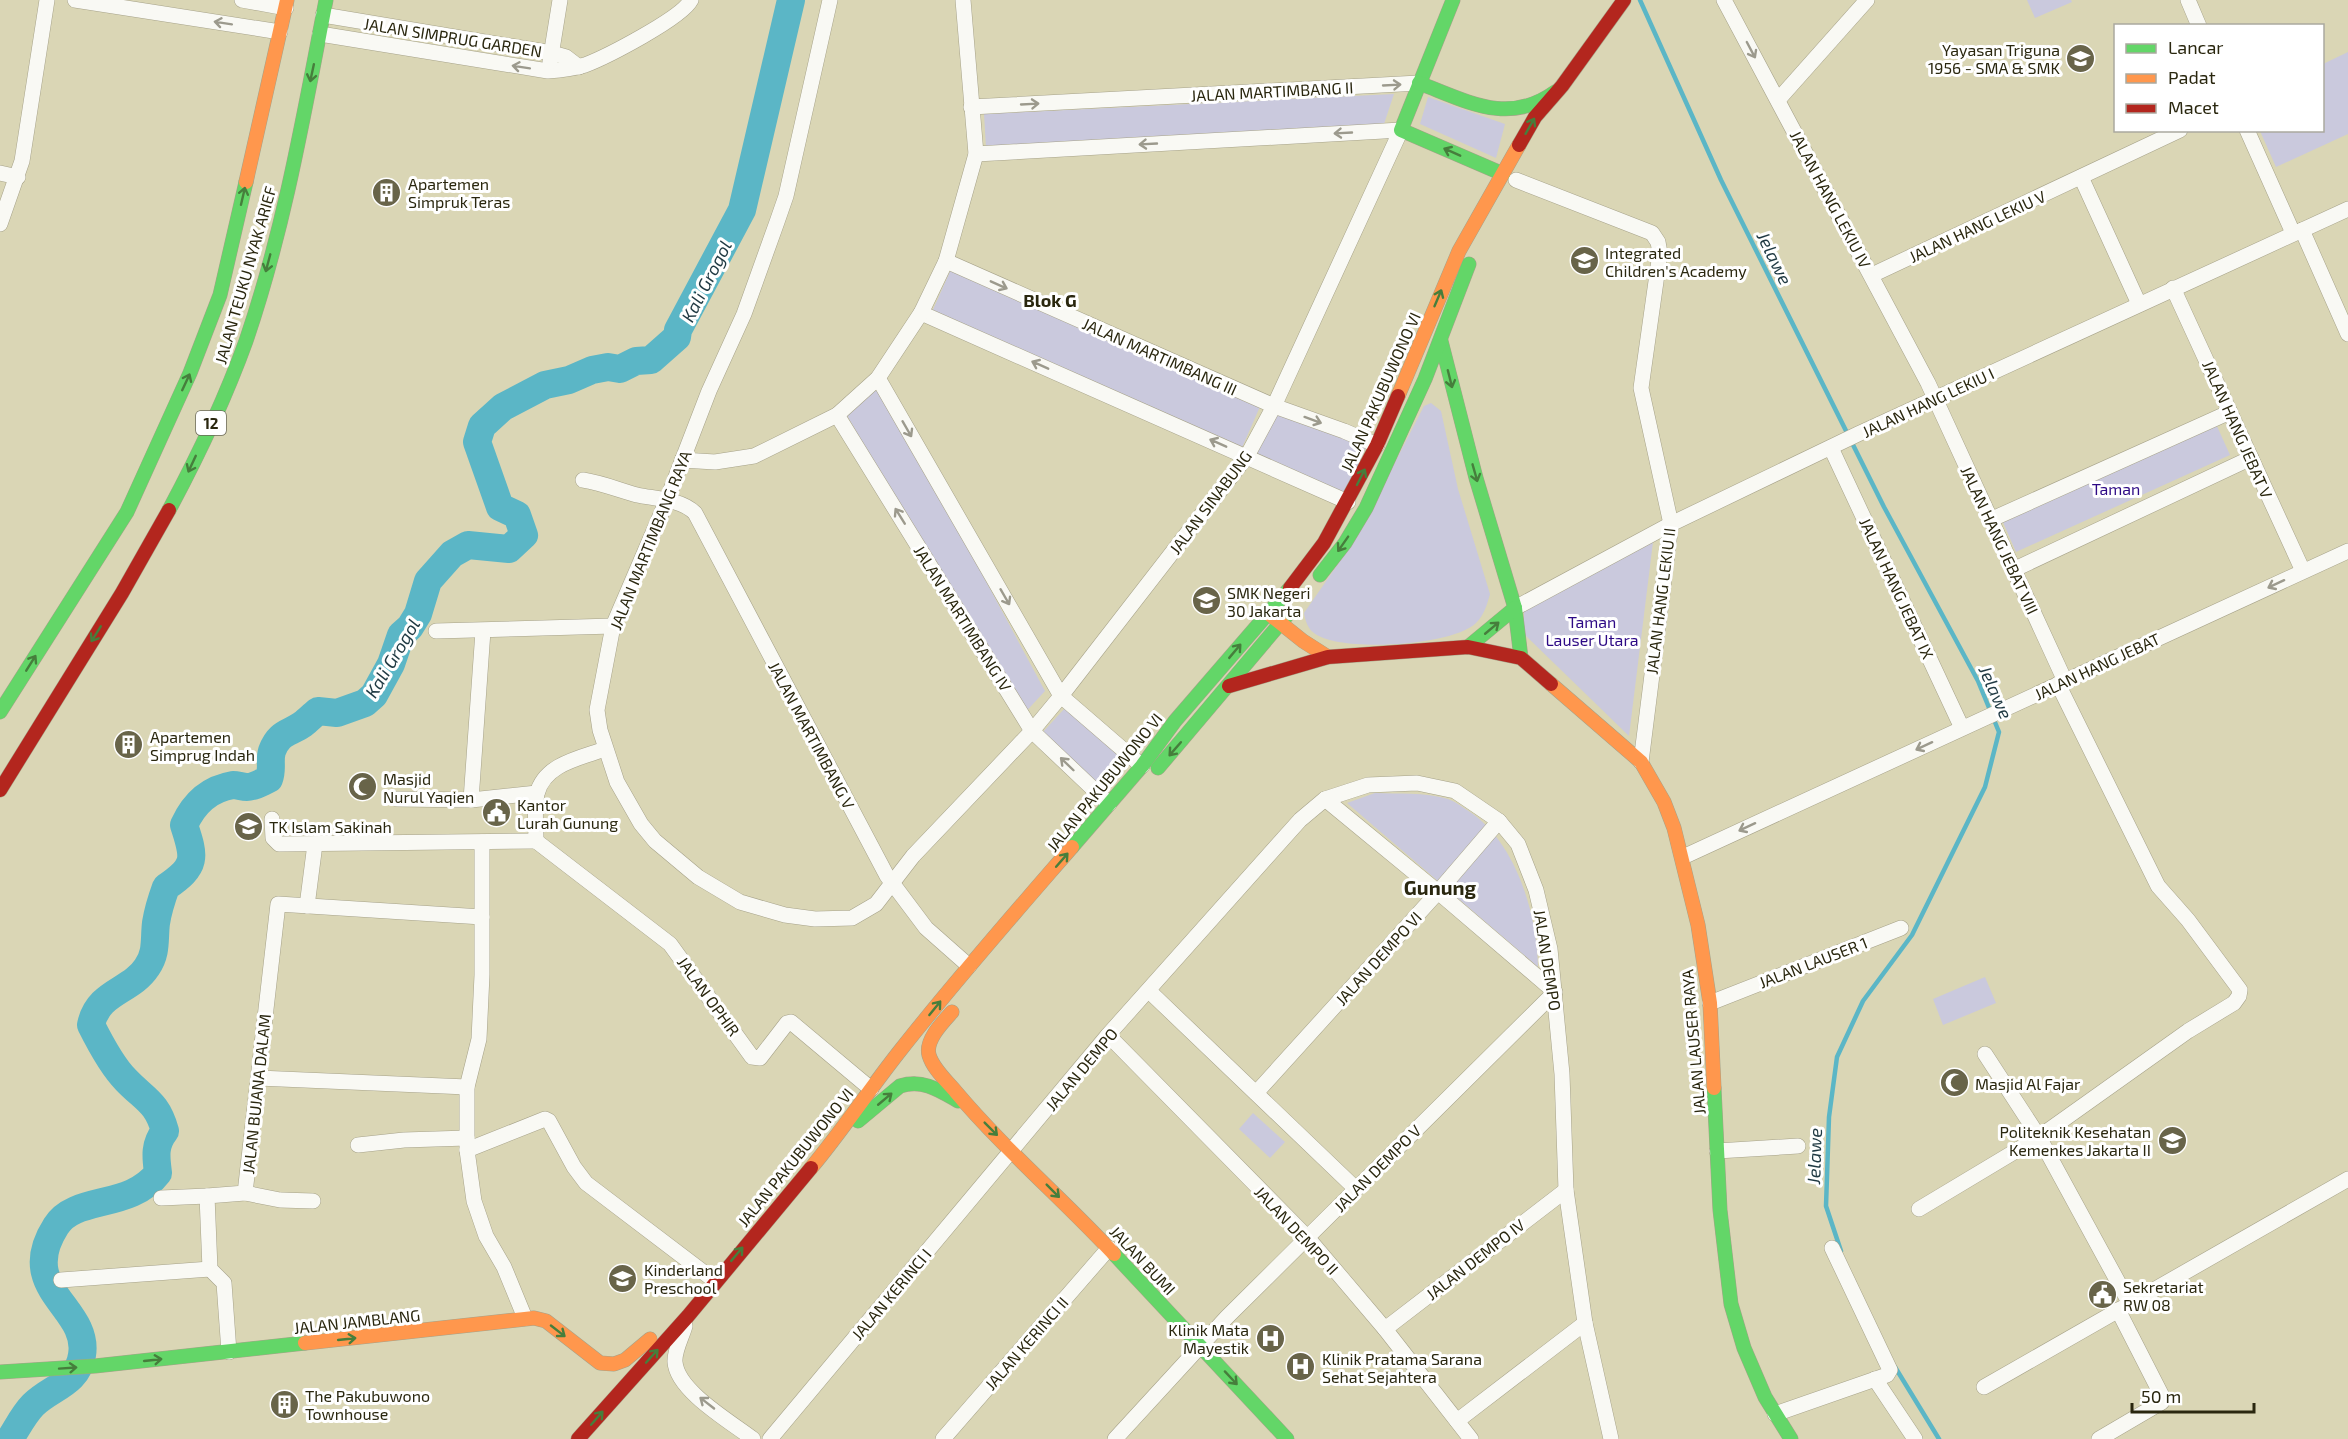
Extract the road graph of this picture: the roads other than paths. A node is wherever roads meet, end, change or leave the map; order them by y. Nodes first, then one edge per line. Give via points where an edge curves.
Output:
1 (47, 0) edge
2 (75, 0) edge
3 (242, 0) edge
4 (560, 0) edge
5 (692, 0) edge
6 (830, 0) edge
7 (963, 0) edge
8 (1453, 0) edge
9 (1724, 0) edge
10 (1867, 0) edge
11 (2187, 0) edge
12 (286, 4) edge
13 (1621, 5) edge
14 (325, 8) edge
15 (2198, 24) edge
16 (280, 32) junction
17 (320, 34) junction
18 (552, 53) junction
19 (579, 67) junction
20 (548, 71) junction
21 (1419, 83) junction
22 (1562, 86) junction
23 (1778, 100) junction
24 (971, 107) junction
25 (1401, 130) junction
26 (2176, 132) edge
27 (2248, 132) edge
28 (1541, 134) dead end
29 (976, 154) junction
30 (0, 173) edge
31 (18, 177) junction
32 (2081, 177) junction
33 (1512, 178) junction
34 (2348, 209) edge
35 (0, 224) edge
36 (2297, 231) junction
37 (1478, 247) dead end
38 (946, 261) junction
39 (1872, 275) junction
40 (2173, 288) junction
41 (2139, 303) junction
42 (921, 313) junction
43 (2348, 334) edge
44 (1441, 341) junction
45 (878, 378) junction
46 (1432, 387) junction
47 (1935, 399) junction
48 (1274, 406) junction
49 (2230, 412) junction
50 (837, 415) junction
51 (1459, 416) junction
52 (1377, 445) junction
53 (1835, 446) junction
54 (1247, 456) junction
55 (2251, 458) junction
56 (682, 460) junction
57 (583, 480) dead end
58 (667, 500) junction
59 (1348, 502) junction
60 (1990, 520) junction
61 (1671, 524) junction
62 (2348, 551) edge
63 (2013, 570) junction
64 (2303, 571) junction
65 (1309, 589) dead end
66 (1295, 606) dead end
67 (1515, 608) junction
68 (1268, 613) junction
69 (1280, 624) junction
70 (613, 626) junction
71 (436, 631) dead end
72 (483, 631) junction
73 (1468, 647) junction
74 (1329, 657) junction
75 (1521, 658) junction
76 (2062, 682) junction
77 (1229, 686) junction
78 (1062, 696) junction
79 (0, 712) edge
80 (1962, 728) junction
81 (1032, 730) junction
82 (605, 749) junction
83 (1641, 762) junction
84 (1142, 766) junction
85 (0, 790) edge
86 (537, 793) junction
87 (397, 799) dead end
88 (1325, 799) junction
89 (471, 800) junction
90 (1109, 804) junction
91 (272, 819) dead end
92 (1499, 821) junction
93 (1106, 829) dead end
94 (536, 841) junction
95 (482, 842) junction
96 (315, 844) junction
97 (1683, 857) junction
98 (892, 883) junction
99 (1438, 892) junction
100 (876, 904) joint
101 (307, 906) junction
102 (482, 917) junction
103 (1901, 928) dead end
104 (969, 966) junction
105 (1149, 991) junction
106 (1555, 992) junction
107 (963, 998) dead end
108 (1710, 1003) junction
109 (1108, 1035) junction
110 (1985, 1054) dead end
111 (258, 1078) junction
112 (467, 1087) junction
113 (871, 1089) junction
114 (1256, 1093) junction
115 (970, 1109) junction
116 (838, 1135) junction
117 (2039, 1137) junction
118 (467, 1144) junction
119 (358, 1145) dead end
120 (1798, 1146) dead end
121 (1012, 1150) junction
122 (1717, 1151) junction
123 (2348, 1179) edge
124 (1356, 1189) junction
125 (1566, 1190) junction
126 (245, 1193) junction
127 (207, 1196) junction
128 (161, 1198) dead end
129 (313, 1201) dead end
130 (1919, 1209) dead end
131 (1307, 1237) junction
132 (1109, 1248) junction
133 (1832, 1248) dead end
134 (210, 1269) junction
135 (61, 1280) dead end
136 (715, 1281) junction
137 (2124, 1307) junction
138 (688, 1316) junction
139 (525, 1318) junction
140 (1585, 1323) junction
141 (1385, 1329) junction
142 (1201, 1346) junction
143 (229, 1352) junction
144 (0, 1372) edge
145 (1875, 1379) junction
146 (1984, 1387) dead end
147 (1775, 1414) junction
148 (1457, 1421) junction
149 (1608, 1437) edge
150 (578, 1439) edge
151 (753, 1439) edge
152 (770, 1439) edge
153 (943, 1439) edge
154 (1115, 1439) edge
155 (1287, 1439) edge
156 (1471, 1439) edge
157 (1791, 1439) edge
158 (1915, 1439) edge
159 (2099, 1439) edge

1 - 31 street
16 -> 2 street
3 - 12 street
4 - 18 street
5 - 19 street, JALAN SIMPRUG GARDEN via 669,20
6 - 56 street, JALAN MARTIMBANG RAYA via 786,196 744,314
7 - 24 street
8 - 21 main road, JALAN SINABUNG
9 -> 23 street, JALAN HANG LEKIU IV
10 - 23 street
11 - 15 street
12 - 16 main road, JALAN TEUKU NYAK ARIEF / 12
13 - 22 main road, JALAN PAKUBUWONO VI
14 - 17 main road, JALAN TEUKU NYAK ARIEF / 12
14 - 18 street, JALAN SIMPRUG GARDEN
79 -> 16 main road, JALAN TEUKU NYAK ARIEF / 12 via 127,512 190,373 220,295
20 -> 17 street, JALAN SIMPRUG GARDEN
17 -> 85 main road, JALAN TEUKU NYAK ARIEF / 12 via 286,198 228,388 158,533
18 - 19 street, JALAN SIMPRUG GARDEN
18 - 20 street
19 - 20 street, JALAN SIMPRUG GARDEN
21 - 22 main road, JALAN MARTIMBANG II via 1490,108 1517,110 1551,96
24 -> 21 street, JALAN MARTIMBANG II
21 - 25 main road, JALAN SINABUNG
22 - 28 main road, JALAN PAKUBUWONO VI
33 -> 22 main road, JALAN PAKUBUWONO VI via 1535,117
23 - 39 street, JALAN HANG LEKIU IV
24 - 29 street
25 -> 29 street
33 -> 25 main road
25 - 48 street, JALAN SINABUNG
26 - 32 street, JALAN HANG LEKIU V
27 - 36 street
29 - 38 street
30 - 31 street
31 - 35 street
32 - 39 street, JALAN HANG LEKIU V
32 - 41 street
52 -> 33 main road, JALAN PAKUBUWONO VI via 1459,251
33 - 61 street, JALAN HANG LEKIU II via 1652,233 1658,242 1659,276 1641,388
34 - 36 street, JALAN HANG LEKIU I
36 - 40 street, JALAN HANG LEKIU I
36 - 43 street
37 - 44 main road, JALAN PAKUBUWONO VI
38 - 42 street
38 -> 48 street, JALAN MARTIMBANG III
39 - 47 street, JALAN HANG LEKIU IV
40 - 41 street, JALAN HANG LEKIU I
40 - 49 street, JALAN HANG JEBAT V
41 - 47 street, JALAN HANG LEKIU I
42 - 45 street
54 -> 42 street
44 - 46 main road, JALAN PAKUBUWONO VI
44 -> 51 main road
45 - 50 street
45 -> 78 street
46 - 51 main road
46 -> 65 main road, JALAN PAKUBUWONO VI via 1345,543
47 - 53 street, JALAN HANG LEKIU I
47 - 60 street, JALAN HANG JEBAT VIII
48 -> 52 street, JALAN MARTIMBANG III
48 - 54 street, JALAN SINABUNG
49 - 55 street, JALAN HANG JEBAT V
49 - 60 street
50 - 56 street via 754,456 715,462
81 -> 50 street, JALAN MARTIMBANG IV
51 -> 67 main road
59 -> 52 main road, JALAN PAKUBUWONO VI
53 - 61 street, JALAN HANG LEKIU I
53 - 80 street, JALAN HANG JEBAT IX
54 - 59 street
54 - 78 street, JALAN SINABUNG
55 - 63 street
55 - 64 street, JALAN HANG JEBAT V
56 - 58 street, JALAN MARTIMBANG RAYA
57 - 58 street, JALAN MARTIMBANG V
58 - 70 street, JALAN MARTIMBANG RAYA
58 - 98 street, JALAN MARTIMBANG V via 694,513
59 - 68 main road, JALAN PAKUBUWONO VI via 1324,543
60 - 63 street, JALAN HANG JEBAT VIII
61 - 67 street, JALAN HANG LEKIU I
61 - 83 street, JALAN HANG LEKIU II
62 - 64 street, JALAN HANG JEBAT
63 - 76 street, JALAN HANG JEBAT VIII
64 -> 76 street, JALAN HANG JEBAT
66 - 69 main road, JALAN PAKUBUWONO VI
73 -> 67 main road
67 - 75 main road
68 - 69 main road
84 -> 68 main road, JALAN PAKUBUWONO VI via 1175,721
69 - 74 main road
69 - 77 main road, JALAN PAKUBUWONO VI
70 - 72 street
70 - 82 street, JALAN MARTIMBANG RAYA via 597,710
71 - 72 street
72 - 89 street
73 - 74 main road
73 - 75 main road
74 - 77 main road
75 - 83 main road, JALAN LAUSER RAYA
76 - 80 street, JALAN HANG JEBAT
76 - 117 street, JALAN HANG JEBAT VIII via 2158,886 2240,990 2234,1003
77 -> 93 main road, JALAN PAKUBUWONO VI
78 - 81 street, JALAN SINABUNG
78 - 84 street
80 -> 97 street, JALAN HANG JEBAT
90 -> 81 street, JALAN MARTIMBANG IV
81 - 98 street, JALAN SINABUNG
82 - 86 street via 558,766
82 - 100 street, JALAN MARTIMBANG RAYA via 622,790 655,841 698,876 741,902 815,919 852,918
83 - 97 main road, JALAN LAUSER RAYA via 1664,802
84 - 90 main road, JALAN PAKUBUWONO VI
86 - 89 street
86 - 94 street
87 - 89 street
88 - 92 street, JALAN DEMPO via 1368,785 1417,783 1455,791
88 - 99 street
88 - 105 street, JALAN DEMPO via 1300,820
104 -> 90 main road, JALAN PAKUBUWONO VI
91 - 96 street via 273,838 279,844
92 - 99 street, JALAN DEMPO VI
92 - 106 street, JALAN DEMPO via 1518,844 1536,890
94 - 95 street
94 - 113 street, JALAN OPHIR via 670,944 752,1057 760,1058 789,1022
95 - 96 street
95 - 102 street
96 - 101 street
97 - 108 main road, JALAN LAUSER RAYA
98 - 100 street, JALAN SINABUNG
98 - 104 street, JALAN MARTIMBANG V via 926,928
99 - 106 street
99 - 114 street, JALAN DEMPO VI
101 - 102 street
101 - 111 street, JALAN BUJANA DALAM via 278,904
102 - 112 street via 479,1039
103 - 108 street, JALAN LAUSER 1
113 -> 104 main road, JALAN PAKUBUWONO VI
105 - 109 street, JALAN DEMPO
105 - 114 street
106 - 124 street, JALAN DEMPO V
106 - 125 street, JALAN DEMPO
107 - 115 main road via 928,1047 936,1069
108 - 122 main road, JALAN LAUSER RAYA
109 - 121 street, JALAN DEMPO
109 - 131 street, JALAN DEMPO II
110 - 117 street
111 - 112 street
111 - 126 street, JALAN BUJANA DALAM
112 - 118 street
113 - 116 main road, JALAN PAKUBUWONO VI
114 - 124 street
116 -> 115 main road via 900,1086 915,1081
115 -> 121 main road, JALAN BUMI
136 -> 116 main road, JALAN PAKUBUWONO VI
117 - 130 street
117 - 137 street
118 - 119 street via 404,1140
118 - 136 street via 545,1119 549,1121 586,1183
118 - 139 street via 474,1201
120 - 122 street
121 -> 132 main road, JALAN BUMI
121 - 152 street, JALAN KERINCI I
122 - 147 main road, JALAN LAUSER RAYA via 1731,1304 1744,1348
123 - 137 street
124 - 131 street, JALAN DEMPO V
125 - 140 street, JALAN DEMPO
125 - 141 street, JALAN DEMPO IV
126 - 127 street, JALAN BUJANA DALAM
126 - 129 street
127 - 128 street, JALAN BUJANA DALAM
127 - 134 street
131 - 141 street, JALAN DEMPO II
131 - 142 street, JALAN DEMPO V
132 - 142 main road, JALAN BUMI
132 - 153 street, JALAN KERINCI II
133 - 145 street via 1890,1366 1887,1375
134 - 135 street
134 - 143 street via 224,1283
136 - 138 main road, JALAN PAKUBUWONO VI
137 - 146 street
137 - 159 street via 2163,1398
139 -> 138 main road, JALAN JAMBLANG via 546,1321 600,1364 614,1364 625,1360 666,1326
150 -> 138 main road, JALAN PAKUBUWONO VI
151 -> 138 street via 686,1387 678,1374 675,1360
143 -> 139 main road, JALAN JAMBLANG
140 - 148 street
140 - 149 street, JALAN DEMPO
141 - 148 street, JALAN DEMPO II
142 - 154 street, JALAN DEMPO V
142 -> 155 main road, JALAN BUMI
144 -> 143 main road, JALAN JAMBLANG
145 - 147 street
145 - 158 street
147 - 157 main road, JALAN LAUSER RAYA
148 - 156 street, JALAN DEMPO II

